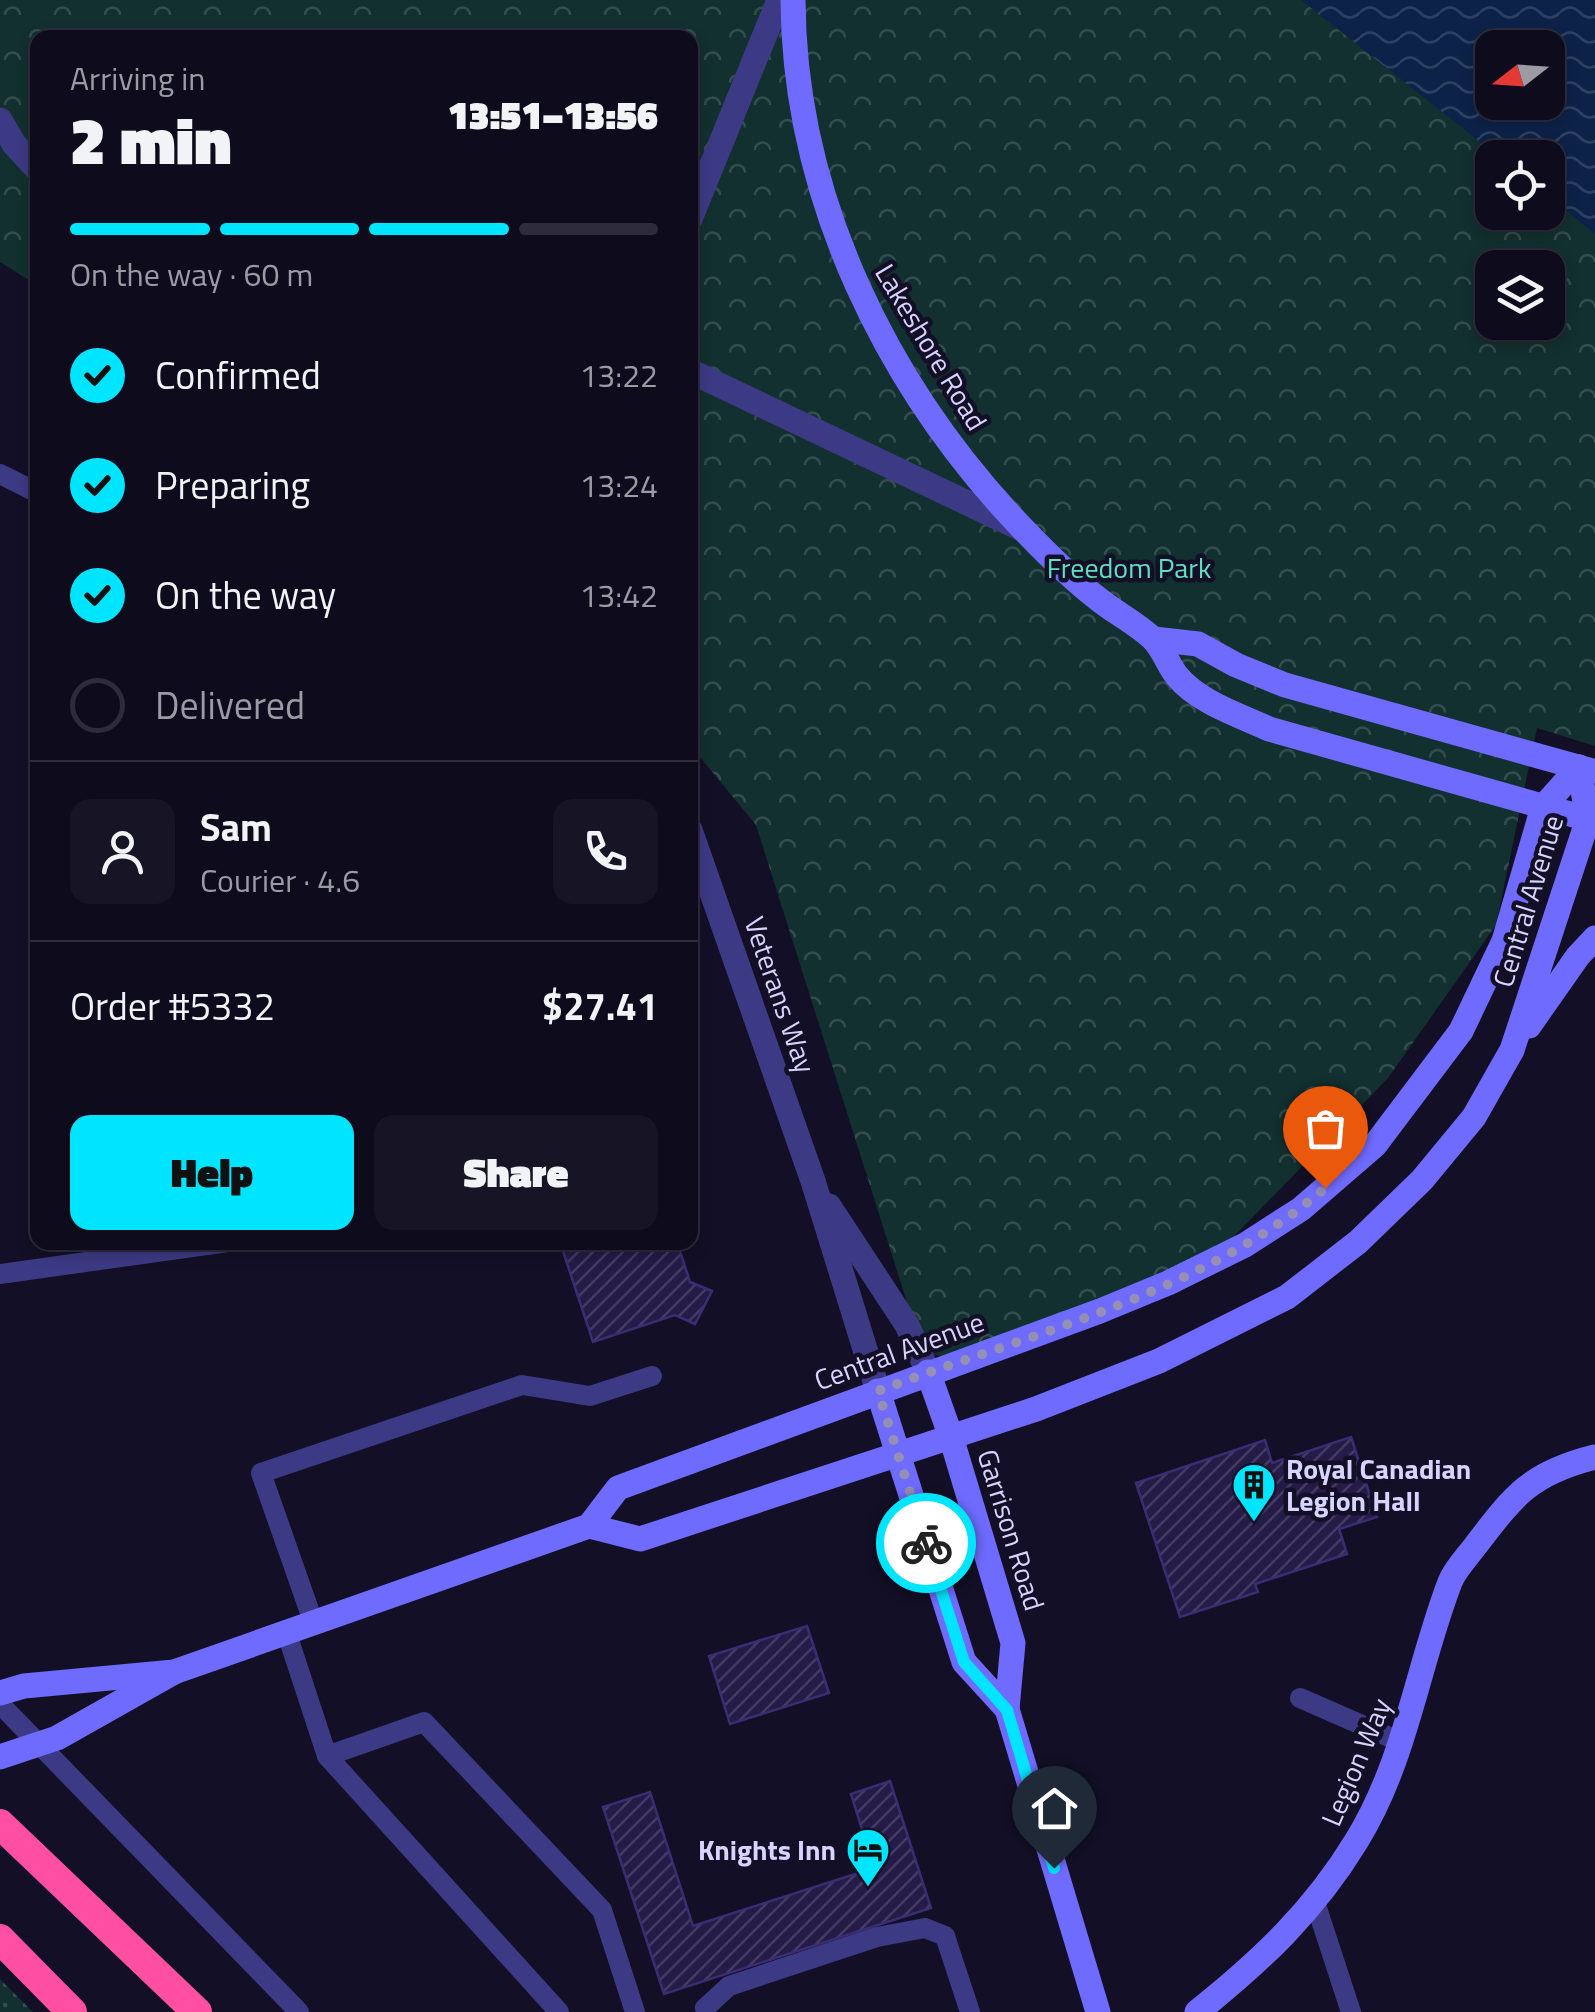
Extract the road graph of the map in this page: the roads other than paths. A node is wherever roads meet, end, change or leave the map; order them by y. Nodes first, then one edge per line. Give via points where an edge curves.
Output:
1 (778, 0) edge
2 (793, 0) edge
3 (0, 120) edge
4 (30, 161) edge
5 (698, 199) edge
6 (698, 375) edge
7 (0, 474) edge
8 (30, 490) edge
9 (1024, 530) junction
10 (1154, 639) junction
11 (1587, 769) edge
12 (1543, 807) junction
13 (1591, 820) edge
14 (698, 853) edge
15 (1595, 938) edge
16 (1512, 1050) junction
17 (813, 1181) junction
18 (171, 1250) edge
19 (0, 1274) edge
20 (928, 1372) junction
21 (652, 1376) dead end
22 (878, 1391) junction
23 (951, 1437) junction
24 (898, 1454) junction
25 (1595, 1457) edge
26 (589, 1526) junction
27 (314, 1624) junction
28 (287, 1634) junction
29 (174, 1672) junction
30 (0, 1693) edge
31 (1300, 1698) dead end
32 (0, 1704) edge
33 (1007, 1710) junction
34 (1402, 1743) junction
35 (327, 1756) junction
36 (0, 1757) edge
37 (0, 1824) edge
38 (1315, 1902) junction
39 (0, 1938) edge
40 (72, 2012) edge
41 (197, 2012) edge
42 (300, 2012) edge
43 (559, 2012) edge
44 (635, 2012) edge
45 (706, 2012) edge
46 (970, 2012) edge
47 (1098, 2012) edge
48 (1197, 2012) edge
49 (1351, 2012) edge

1 - 5 street
2 - 9 main road, Lakeshore Road via 801,112 841,250 910,381 963,459
3 - 4 street
6 - 9 street, Lakeshore Road
7 - 8 lane
9 - 10 main road, Lakeshore Road via 1094,596
10 - 11 main road, Lakeshore Road via 1198,644 1285,685
10 - 12 main road, Lakeshore Road via 1178,678 1269,729
11 - 12 main road, Central Avenue
11 - 13 main road, Central Avenue
12 - 13 main road, Lakeshore Road
12 - 20 main road, Central Avenue via 1504,941 1461,1032 1374,1145 1300,1209 1245,1244 1100,1311
13 - 16 main road, Central Avenue
14 - 17 street, Veterans Way
15 - 16 main road
16 - 23 main road, Central Avenue via 1474,1117 1422,1180 1286,1298 1159,1361
17 - 20 street, Veterans Way via 907,1325
17 - 22 street, Veterans Way
18 - 19 lane
20 - 22 main road, Central Avenue
20 - 23 main road, Garrison Road
21 - 27 lane via 590,1396 522,1385 261,1473
22 - 24 main road, Garrison Road
22 - 26 main road, Central Avenue via 618,1488
23 - 24 main road, Central Avenue
23 - 33 main road, Garrison Road via 1013,1642
24 - 26 main road, Central Avenue via 640,1539
24 - 33 main road, Garrison Road via 964,1662
25 - 34 main road, Legion Way via 1556,1468 1512,1498 1451,1578
26 - 27 main road
27 - 28 main road
28 - 29 main road
28 - 35 lane
29 - 30 main road
29 - 36 main road, bridge via 57,1738
31 - 34 lane
32 - 42 lane
33 - 47 main road, Garrison Road
34 - 38 main road, Legion Way via 1359,1838
35 - 43 lane
35 - 44 lane via 424,1722 602,1910
37 - 41 highway
38 - 48 main road, Legion Way via 1268,1954
38 - 49 lane
39 - 40 highway
45 - 46 lane via 729,1986 926,1928 945,1936

